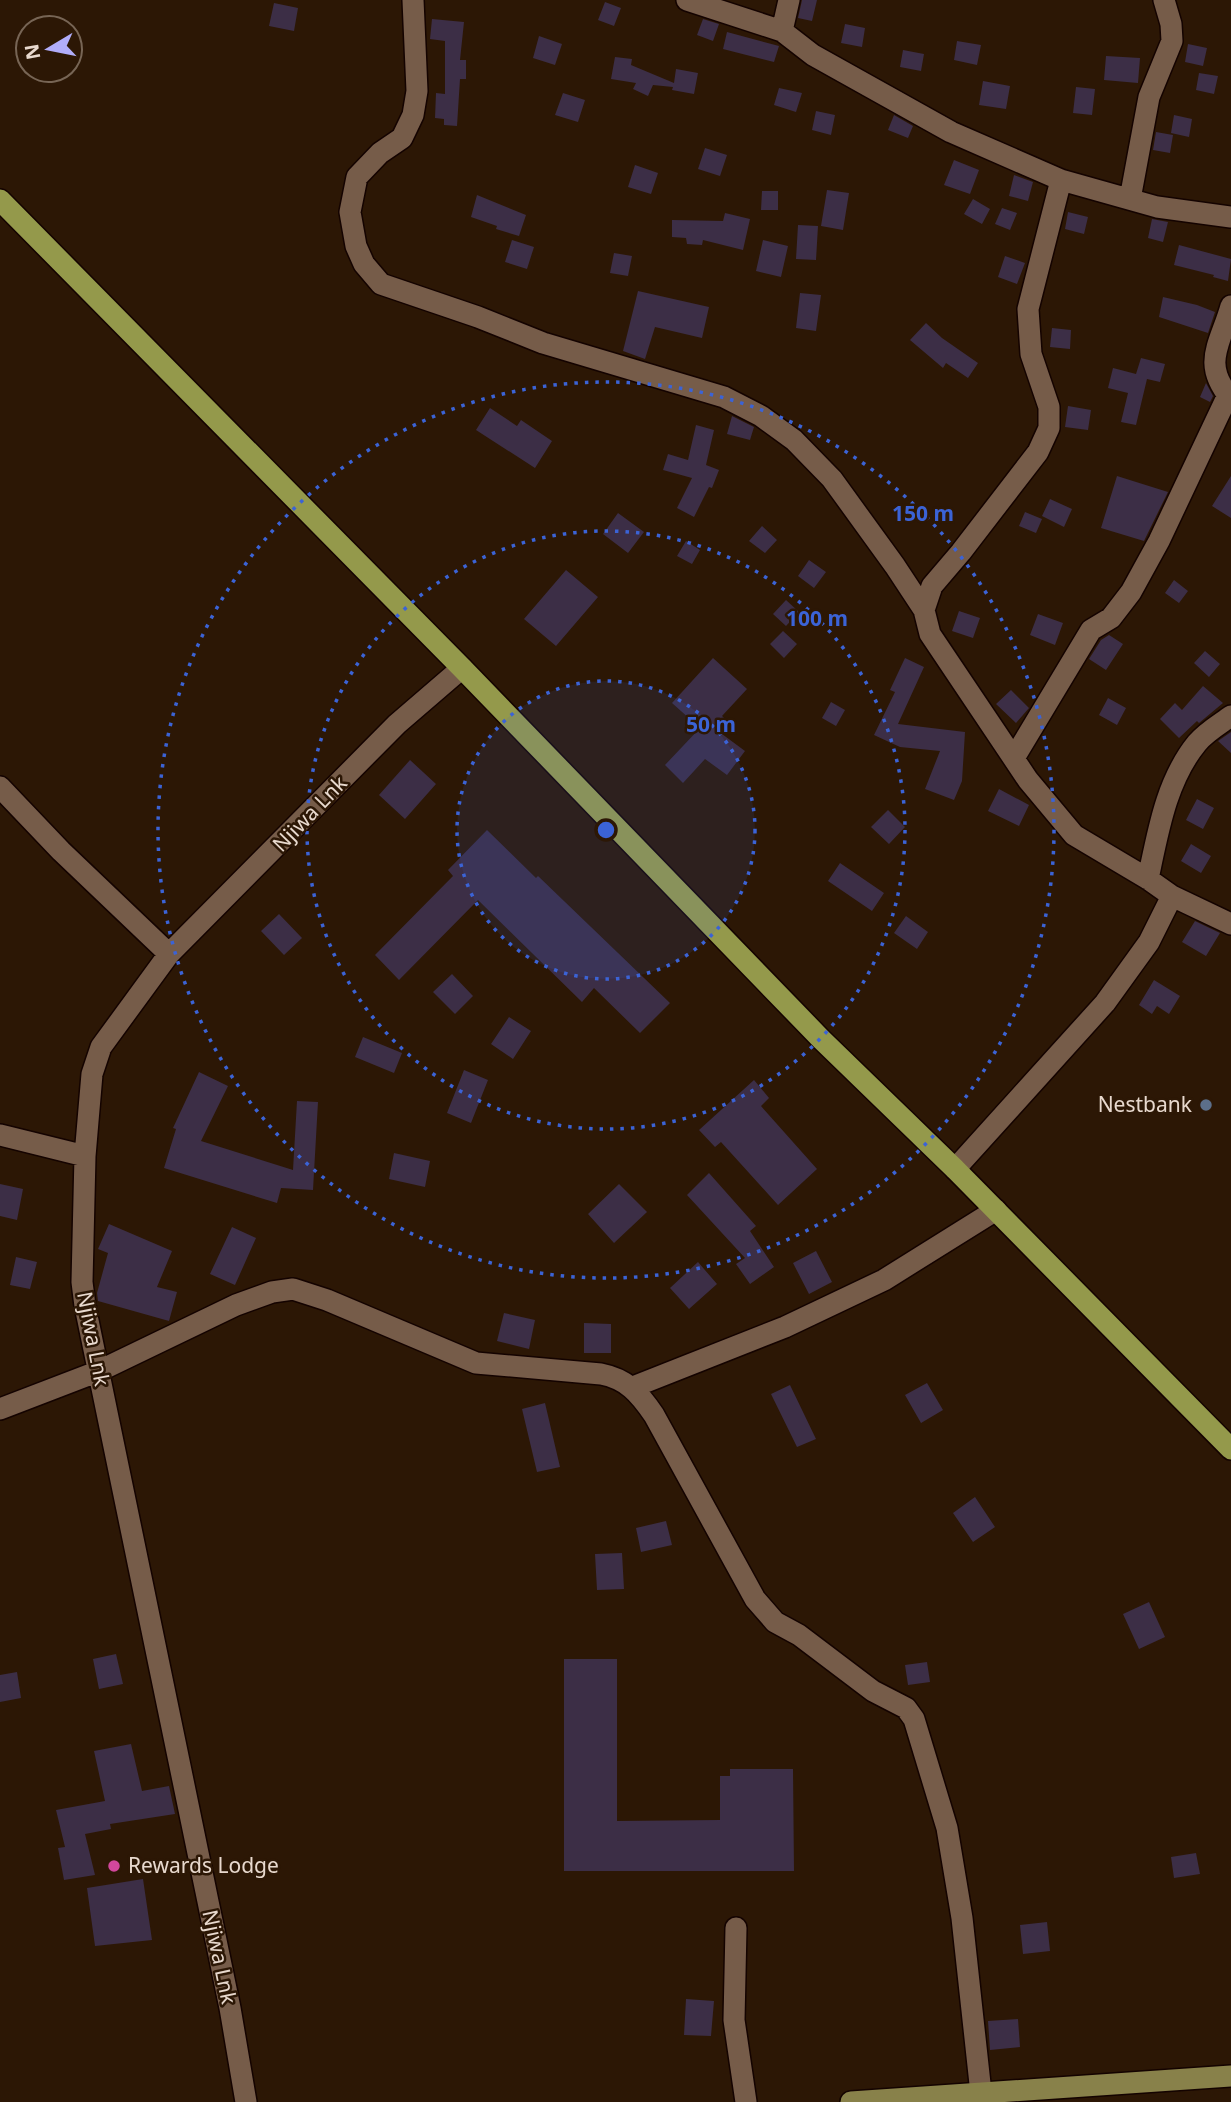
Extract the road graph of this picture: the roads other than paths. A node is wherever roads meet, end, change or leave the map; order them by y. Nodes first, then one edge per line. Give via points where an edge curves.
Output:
1 (413, 0) edge
2 (687, 0) edge
3 (789, 0) edge
4 (1164, 0) edge
5 (782, 31) junction
6 (1062, 180) junction
7 (1130, 199) junction
8 (0, 201) edge
9 (1231, 217) edge
10 (1231, 306) edge
11 (1229, 397) edge
12 (924, 610) junction
13 (462, 668) junction
14 (1231, 716) edge
15 (1014, 758) junction
16 (0, 787) edge
17 (1148, 879) junction
18 (1172, 896) junction
19 (1231, 924) edge
20 (169, 954) junction
21 (0, 1135) edge
22 (85, 1156) junction
23 (955, 1169) junction
24 (996, 1210) junction
25 (99, 1371) junction
26 (633, 1387) junction
27 (0, 1409) edge
28 (1231, 1449) edge
29 (736, 1928) dead end
30 (1231, 2076) edge
31 (981, 2093) junction
32 (246, 2102) edge
33 (746, 2102) edge
34 (851, 2102) edge

1 - 12 street via 413,115 402,138 357,177 350,212 364,264 381,284 542,343 724,397 761,416 794,440 832,479
2 - 5 street
3 - 5 street
4 - 7 street via 1172,41 1149,97
5 - 6 street via 813,55 951,132
6 - 7 street
6 - 12 street via 1028,309 1031,354 1049,407 1049,428 1038,452 932,586
7 - 9 street
8 - 13 highway
10 - 11 street via 1214,359 1214,371
11 - 15 street via 1131,593 1111,618 1091,630
12 - 15 street via 930,634
13 - 20 street, Njiwa Lnk via 397,724
13 - 23 highway via 821,1039
14 - 17 street via 1198,741 1176,777
15 - 17 street via 1074,835
16 - 20 street
17 - 18 street
18 - 19 street
18 - 23 street via 1149,942 1105,1003
20 - 22 street, Njiwa Lnk via 101,1047 92,1074
21 - 22 street
22 - 25 street, Njiwa Lnk via 82,1282
23 - 24 highway
24 - 26 street via 884,1280 785,1327
24 - 28 highway
25 - 26 street via 236,1306 293,1289 476,1363 601,1374
25 - 27 street
25 - 32 street, Njiwa Lnk
26 - 31 street via 654,1415 755,1599 775,1622 873,1691 906,1708 914,1719 947,1828
29 - 33 street via 734,2021
30 - 31 main road
31 - 34 main road

